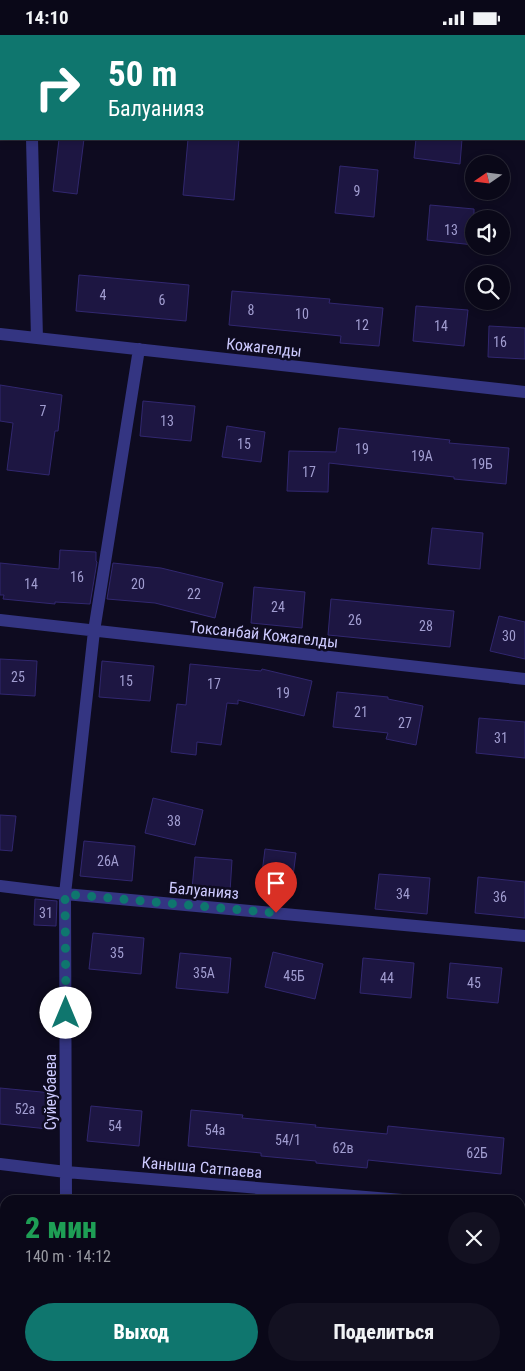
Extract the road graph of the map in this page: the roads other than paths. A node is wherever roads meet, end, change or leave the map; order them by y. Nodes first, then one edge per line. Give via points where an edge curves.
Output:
1 (32, 140) edge
2 (0, 334) edge
3 (37, 338) junction
4 (139, 349) junction
5 (525, 392) edge
6 (0, 620) edge
7 (94, 631) junction
8 (525, 679) edge
9 (0, 886) edge
10 (65, 894) junction
11 (525, 936) edge
12 (0, 1164) edge
13 (66, 1172) junction
14 (66, 1195) edge
15 (306, 1195) edge

1 - 3 street
2 - 3 street, Кожагелды
3 - 4 street, Кожагелды
4 - 5 street, Кожагелды
4 - 7 street, Суйеубаева
6 - 7 street, Токсанбай Кожагелды
7 - 8 street, Токсанбай Кожагелды
7 - 10 street, Суйеубаева
9 - 10 street, Балуанияз
10 - 11 street, Балуанияз
10 - 13 street, Суйеубаева
12 - 13 street, Каныша Сатпаева
13 - 14 street, Суйеубаева
13 - 15 street, Каныша Сатпаева

